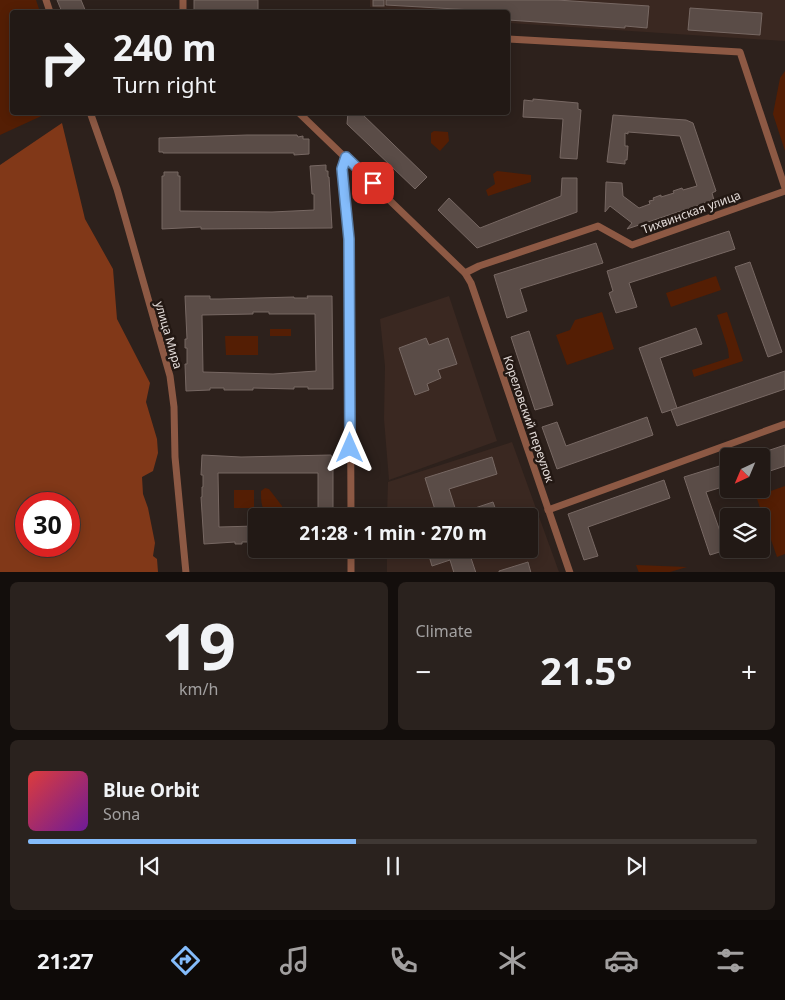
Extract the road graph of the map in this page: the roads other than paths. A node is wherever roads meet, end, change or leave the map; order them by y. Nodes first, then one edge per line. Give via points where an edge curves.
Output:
1 (510, 39) edge
2 (91, 115) edge
3 (301, 115) edge
4 (346, 157) junction
5 (785, 189) edge
6 (465, 273) junction
7 (785, 424) edge
8 (351, 508) edge
9 (548, 510) junction
10 (351, 558) edge
11 (186, 572) edge
12 (351, 572) edge
13 (570, 572) edge

1 - 5 street via 740,52
2 - 11 street, улица Мира via 117,189 170,376
3 - 4 street
4 - 6 street
4 - 8 street via 342,169 350,273
5 - 6 street, Тихвинская улица via 632,245 598,226
6 - 9 street, Кореловский переулок
7 - 9 street
9 - 13 street, Кореловский переулок
10 - 12 street

